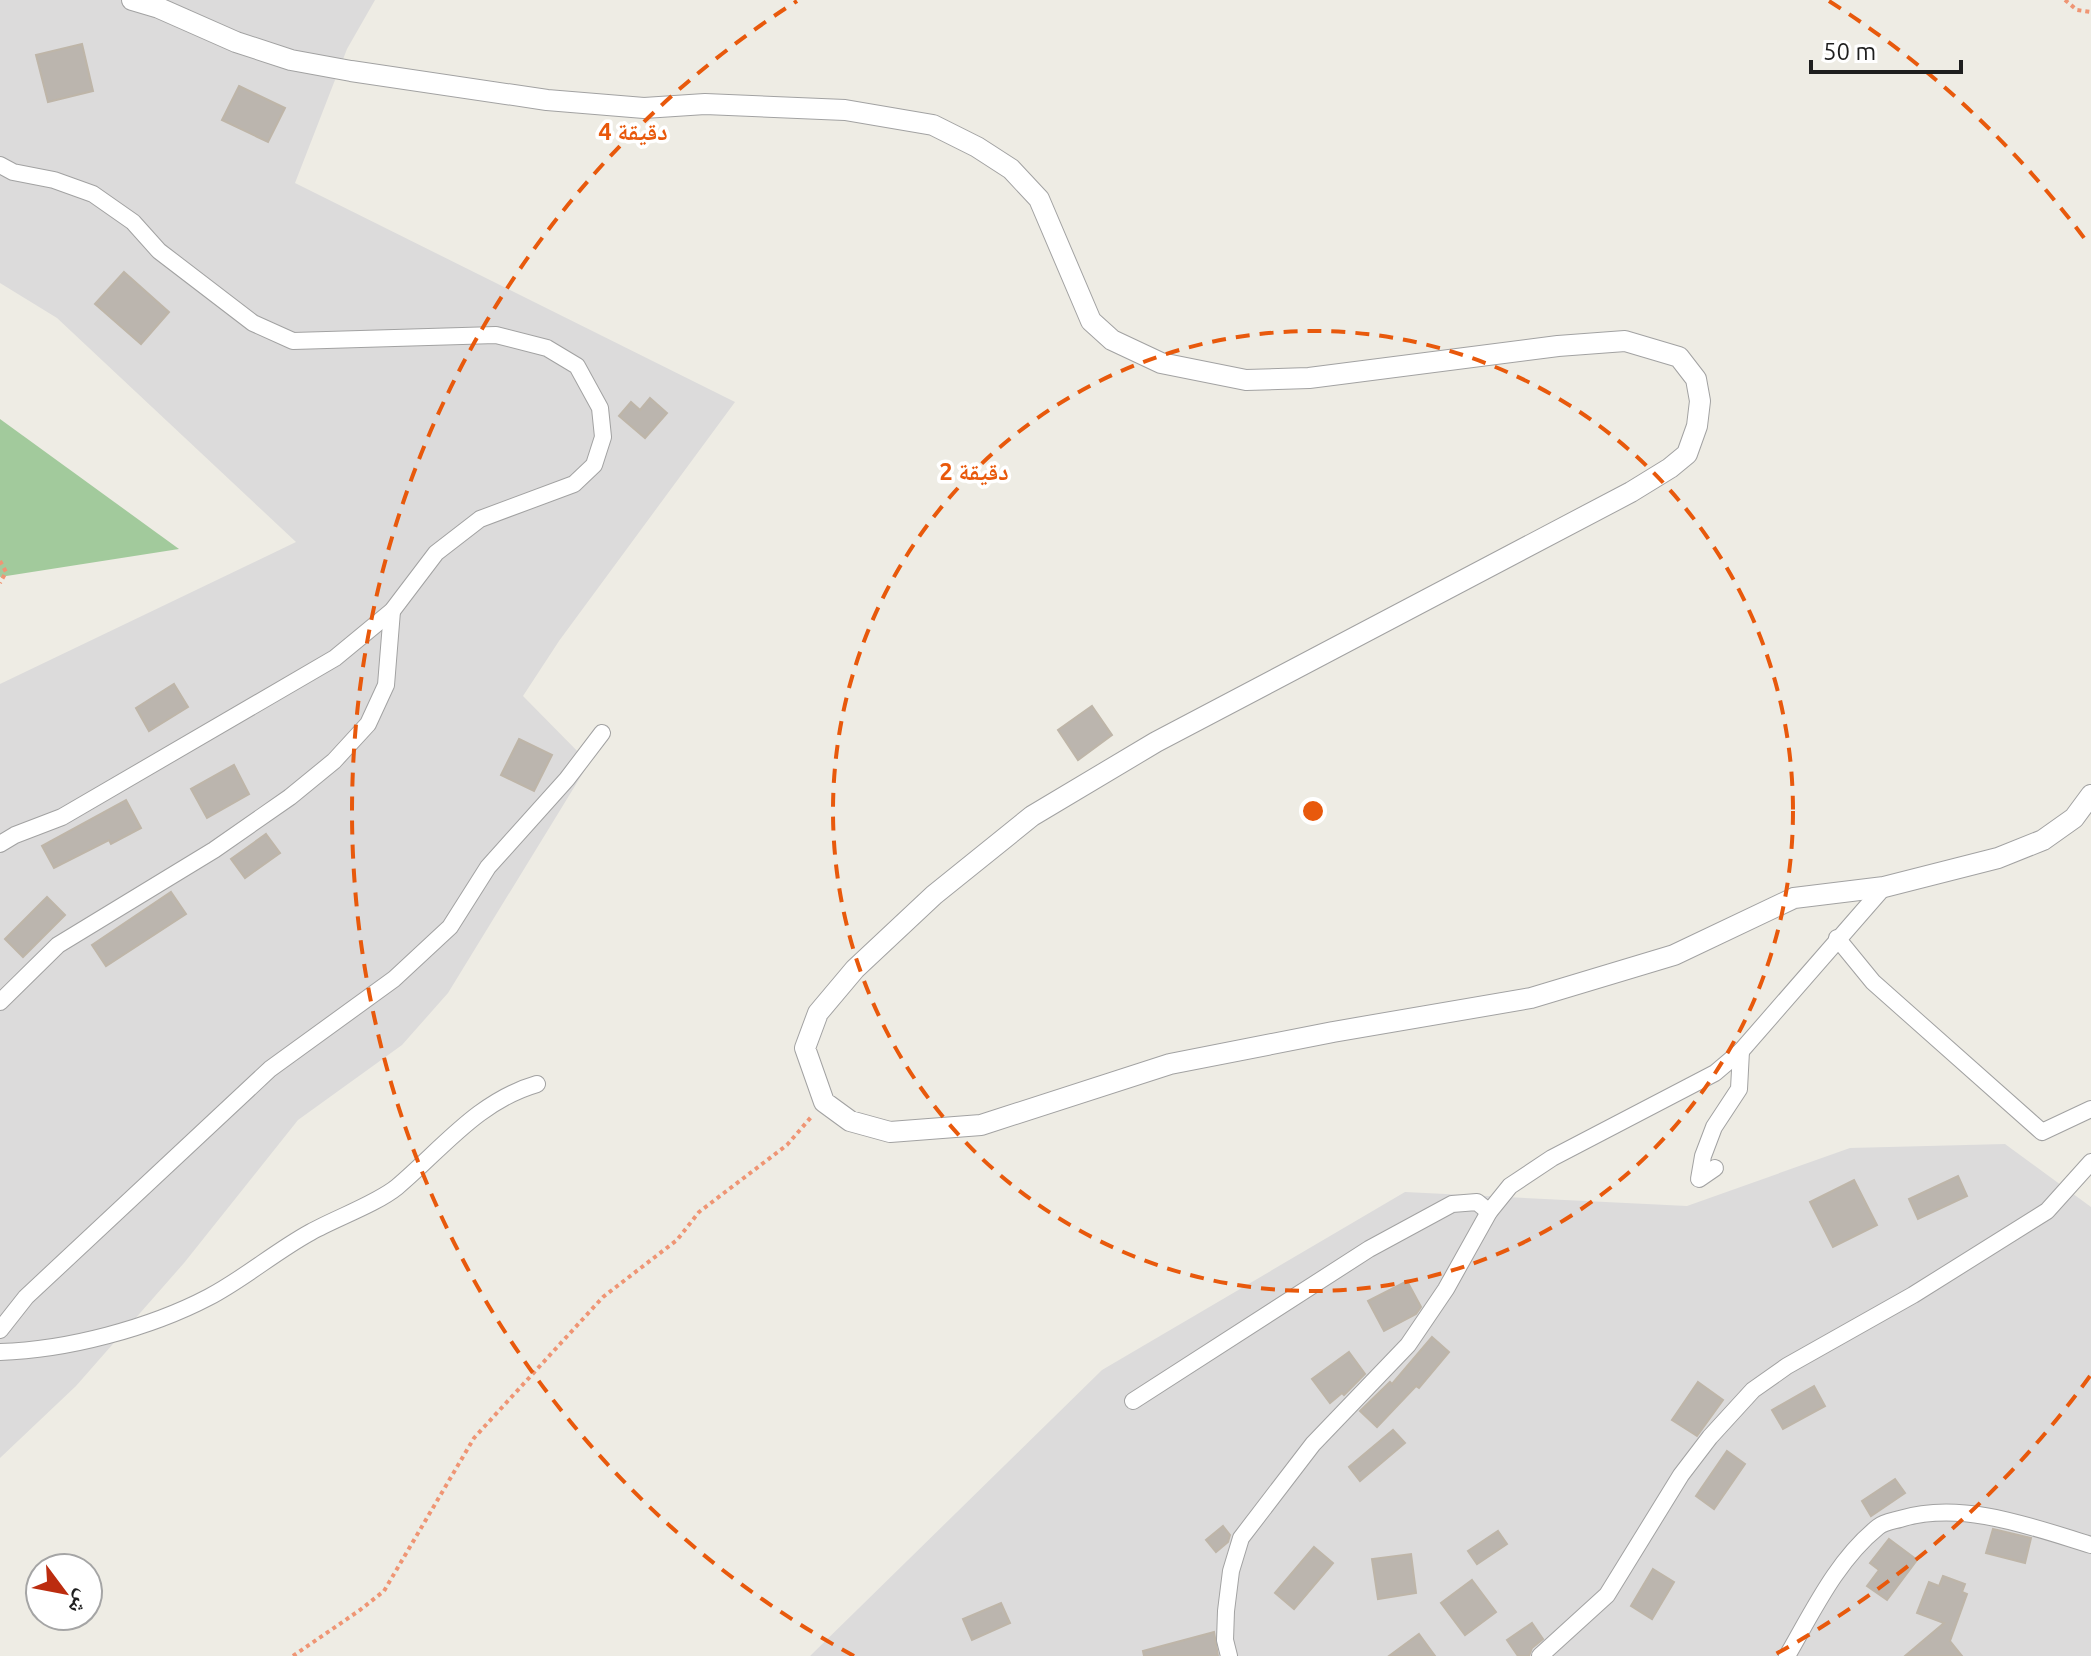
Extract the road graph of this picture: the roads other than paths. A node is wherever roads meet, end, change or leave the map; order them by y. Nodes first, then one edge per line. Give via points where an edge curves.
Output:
1 (132, 0) edge
2 (0, 165) edge
3 (392, 611) junction
4 (602, 733) dead end
5 (2091, 795) edge
6 (0, 844) edge
7 (1884, 887) junction
8 (1837, 938) junction
9 (0, 1002) edge
10 (1741, 1051) junction
11 (537, 1084) dead end
12 (2091, 1109) edge
13 (2091, 1162) edge
14 (1715, 1168) dead end
15 (1489, 1212) junction
16 (0, 1330) edge
17 (0, 1352) edge
18 (1133, 1401) dead end
19 (2091, 1545) edge
20 (1229, 1656) edge
21 (1540, 1656) edge
22 (1787, 1656) edge

1 - 7 street via 291,60 351,71 561,101 644,108 705,104 845,110 933,125 1011,169 1039,199 1091,321 1112,340 1161,363 1246,380 1309,378 1625,341 1679,357 1696,379 1697,426 1687,454 1670,468 1156,742 1032,816 934,895 855,969 818,1013 805,1048 824,1102 850,1121 890,1132 981,1125 1170,1064 1531,998 1674,955 1794,898
2 - 3 street via 93,194 253,323 293,341 496,335 547,348 577,366 600,408 603,437 594,465 574,484 480,519 436,553
3 - 6 street via 335,658 62,817
3 - 9 street via 386,685 368,724 334,761 214,850 58,945
4 - 16 street via 488,867 450,927 394,979 270,1069 26,1297
5 - 7 street via 2074,818 2043,840 1998,858
7 - 8 street
8 - 10 street
8 - 12 street via 1873,982 2042,1132
10 - 14 street via 1739,1089 1714,1127 1699,1179
10 - 15 street via 1715,1073 1552,1158 1510,1186
11 - 17 street via 465,1124 395,1189 310,1232 210,1296 151,1324
13 - 21 street via 2047,1211 1753,1390 1681,1475 1607,1595
15 - 18 street via 1477,1202 1452,1204 1369,1249
15 - 20 street via 1408,1345 1313,1444 1241,1538 1226,1611
19 - 22 street via 1960,1513 1918,1513 1881,1525 1849,1554

